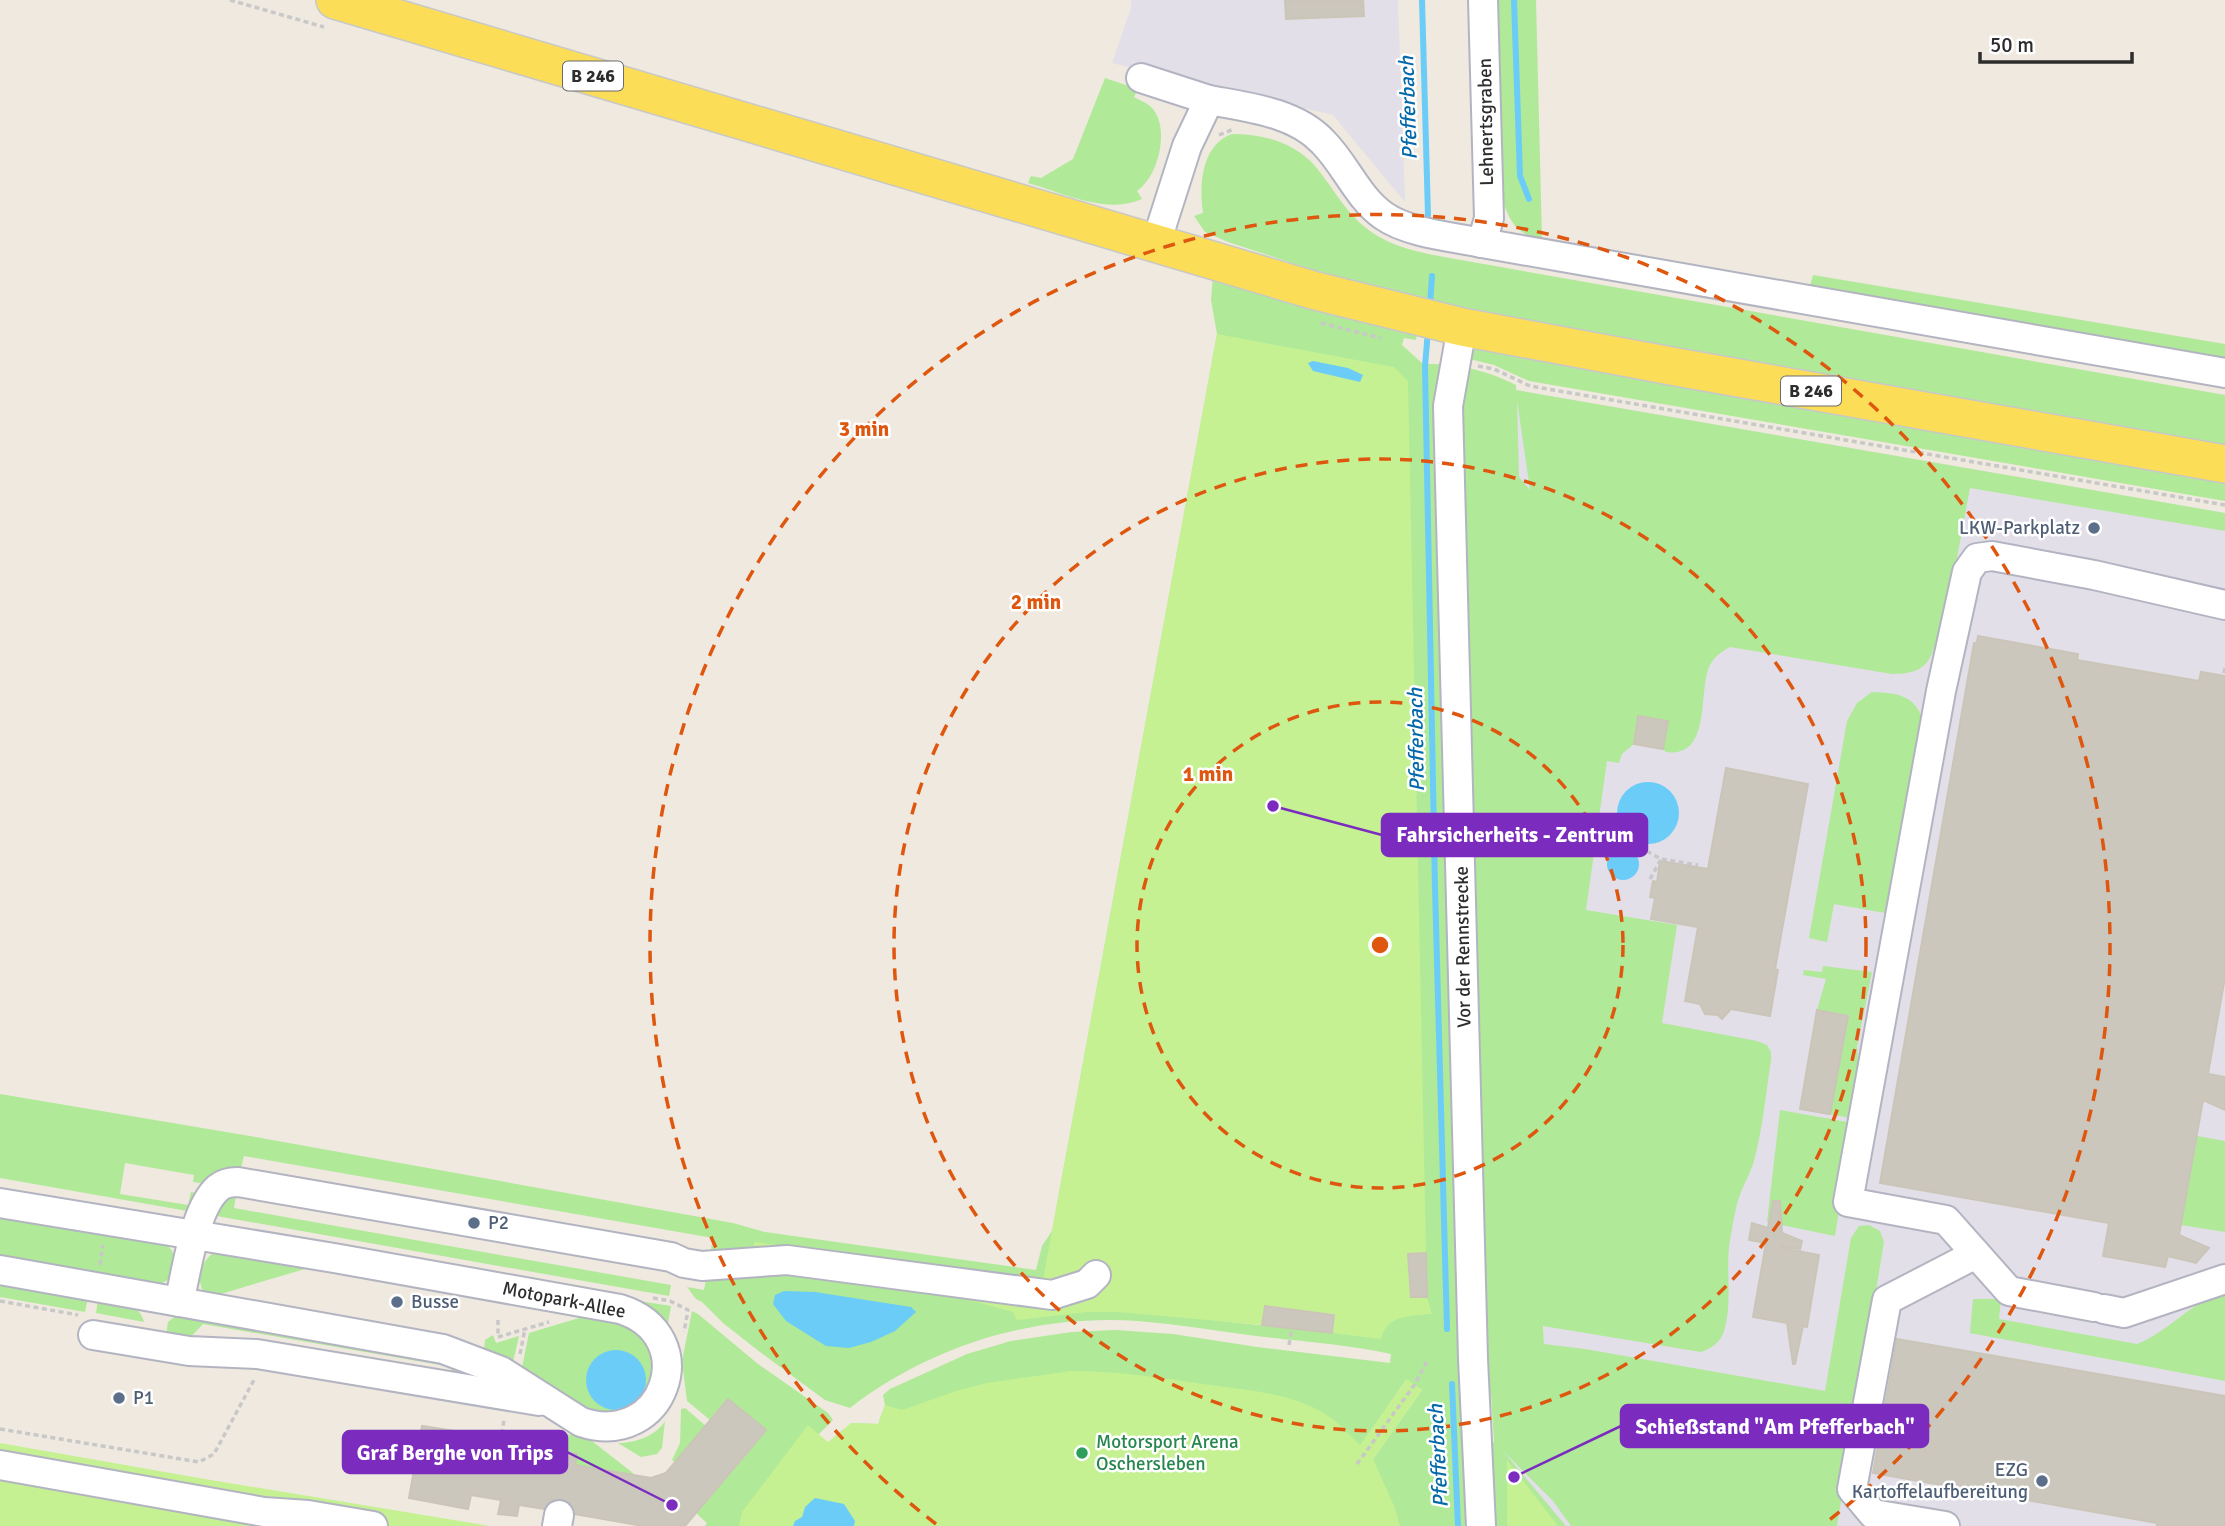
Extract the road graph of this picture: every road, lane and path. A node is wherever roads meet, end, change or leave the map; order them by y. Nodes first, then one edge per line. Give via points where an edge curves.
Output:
1 (335, 0) edge
2 (1483, 0) edge
3 (1141, 78) dead end
4 (1209, 100) junction
5 (1156, 243) junction
6 (1482, 243) junction
7 (1442, 331) junction
8 (2225, 373) edge
9 (2225, 464) edge
10 (2225, 505) edge
11 (2225, 605) edge
12 (1632, 843) dead end
13 (1661, 859) junction
14 (1698, 865) dead end
15 (1650, 879) dead end
16 (0, 1203) edge
17 (108, 1223) junction
18 (195, 1237) junction
19 (1976, 1254) junction
20 (0, 1270) edge
21 (1096, 1275) dead end
22 (2225, 1279) edge
23 (95, 1287) junction
24 (169, 1300) junction
25 (0, 1301) edge
26 (1292, 1329) dead end
27 (93, 1335) dead end
28 (150, 1345) junction
29 (1289, 1345) dead end
30 (1427, 1361) dead end
31 (256, 1377) dead end
32 (549, 1403) junction
33 (0, 1429) edge
34 (1357, 1464) dead end
35 (0, 1465) edge
36 (373, 1526) edge
37 (1482, 1526) edge
38 (1945, 1526) edge

1 - 5 main road, B 246
2 - 6 street, Lehnertsgraben via 1489,218
3 - 4 street
4 - 5 street via 1187,146
4 - 6 street via 1256,109 1304,128 1322,141 1360,193 1387,218
5 - 7 main road, B 246
6 - 8 street
7 - 9 main road, B 246 via 1682,368
7 - 10 path via 1494,369 1530,386
7 - 37 street, Vor der Rennstrecke
11 - 19 street via 1992,556 1977,558 1967,572 1848,1202 1946,1220
12 - 13 path
13 - 14 path
13 - 15 path
16 - 17 street, Motopark-Allee
17 - 18 street, Motopark-Allee
17 - 23 path
18 - 21 street via 216,1189 238,1182 702,1266 787,1260 1052,1295 1087,1284
18 - 24 street
18 - 32 street, Motopark-Allee via 620,1309 656,1332 664,1349 667,1376 652,1407 638,1419 594,1427
19 - 22 street via 2009,1291 2124,1313
19 - 38 street via 1887,1300 1852,1489 1874,1514
20 - 23 street, Motopark-Allee
23 - 24 street, Motopark-Allee
23 - 25 path via 89,1317
24 - 28 street
24 - 32 street, Motopark-Allee via 443,1349 501,1370
26 - 29 path
27 - 28 street
28 - 32 street via 257,1354
30 - 34 path
31 - 33 path via 214,1454 199,1462
35 - 36 street via 264,1512

